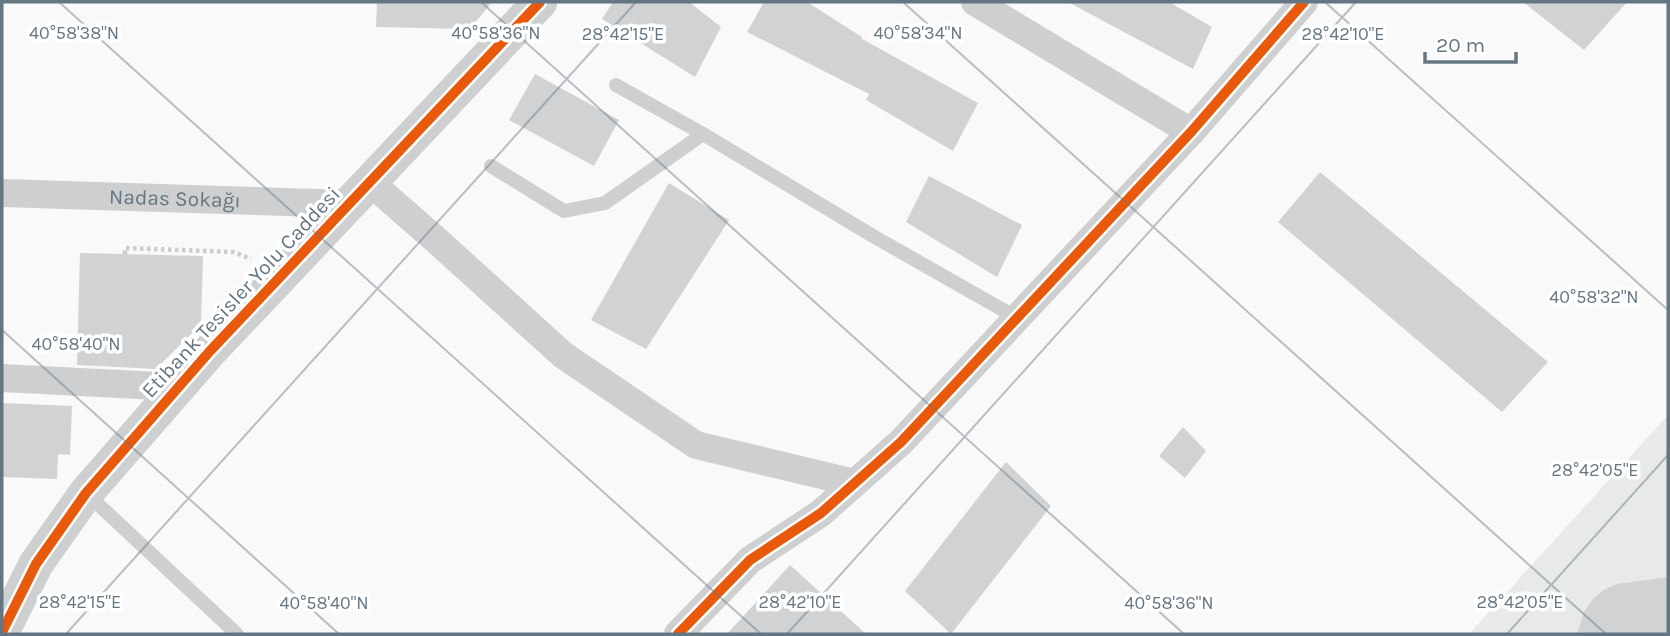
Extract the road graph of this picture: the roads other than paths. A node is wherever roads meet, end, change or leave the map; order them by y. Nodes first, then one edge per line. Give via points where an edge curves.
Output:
1 (540, 2) edge
2 (975, 2) edge
3 (1304, 2) edge
4 (616, 85) dead end
5 (1191, 132) junction
6 (702, 134) junction
7 (491, 166) dead end
8 (2, 193) edge
9 (360, 193) junction
10 (1017, 318) junction
11 (2, 378) edge
12 (178, 387) junction
13 (855, 483) junction
14 (86, 493) junction
15 (2, 632) edge
16 (237, 634) edge
17 (678, 634) edge

1 - 9 street, Etibank Tesisler Yolu Caddesi
2 - 5 street
3 - 5 street
4 - 6 lane
5 - 10 street
6 - 7 lane via 605,203 564,211
6 - 10 lane
8 - 9 street, Nadas Sokağı
9 - 12 street, Etibank Tesisler Yolu Caddesi
9 - 13 street via 435,239 563,355 696,445
10 - 13 street via 901,442
11 - 12 street
12 - 14 street, Etibank Tesisler Yolu Caddesi
13 - 17 street via 821,513 750,560
14 - 15 street, Etibank Tesisler Yolu Caddesi via 36,564
14 - 16 lane

